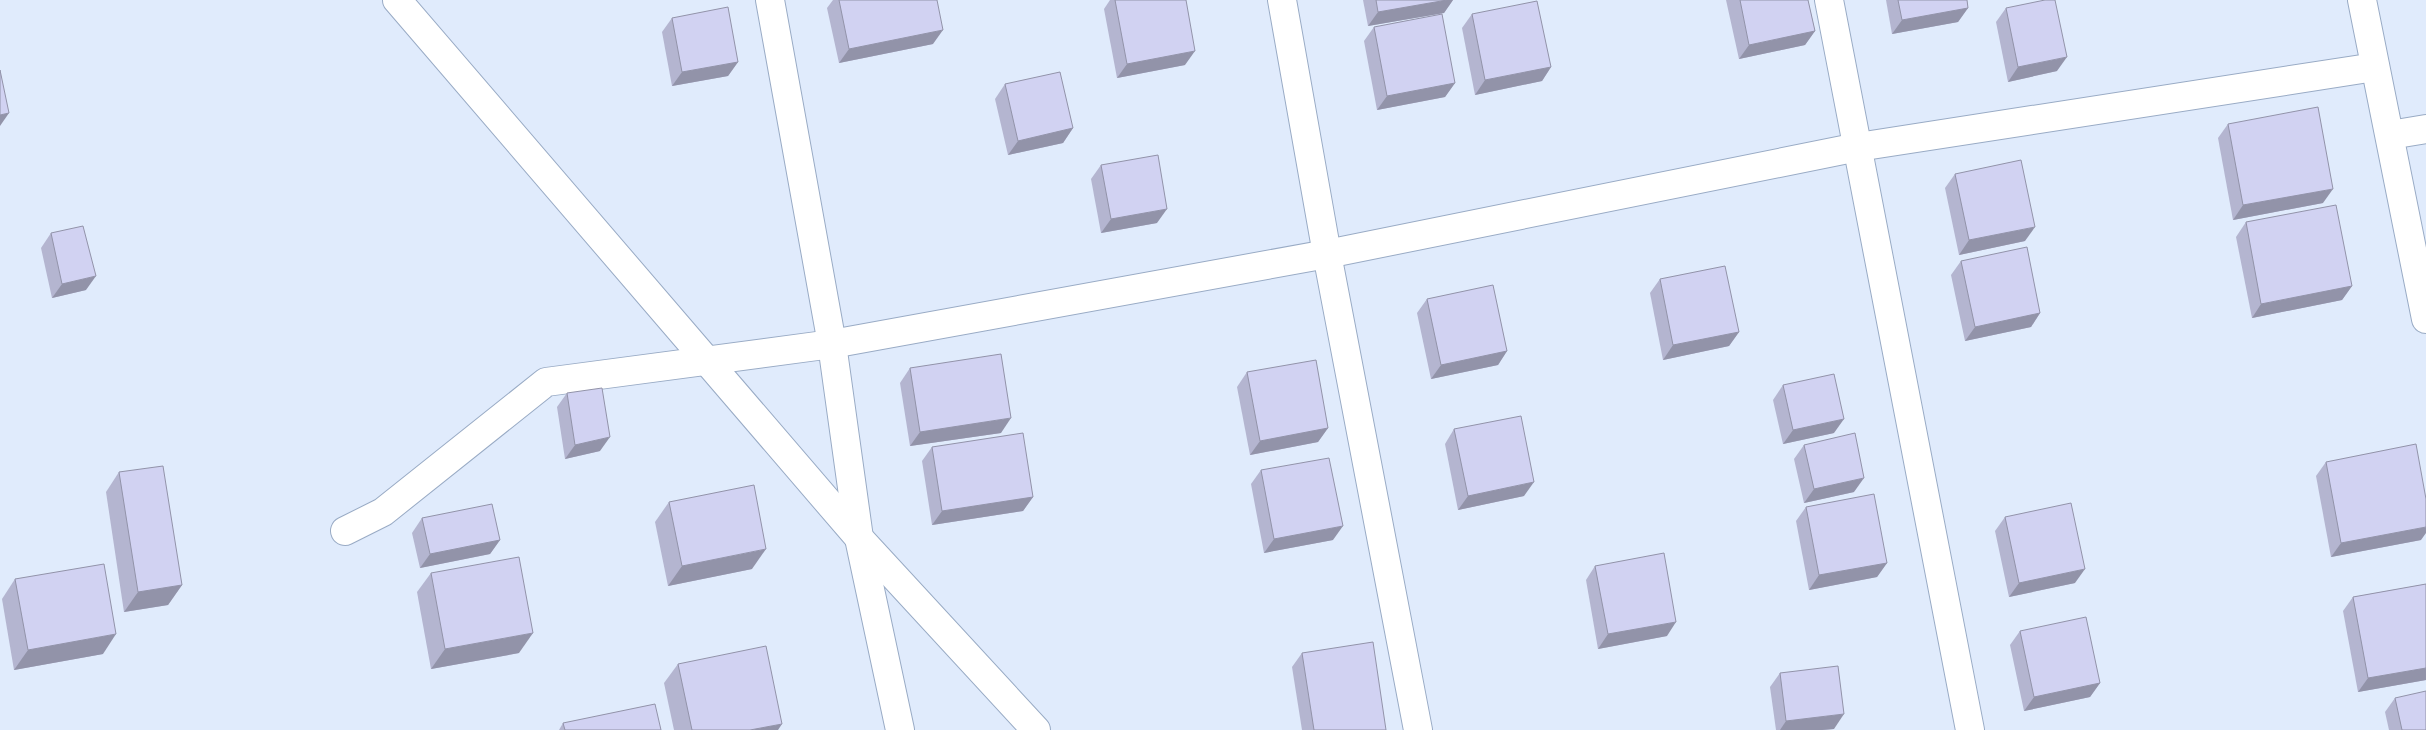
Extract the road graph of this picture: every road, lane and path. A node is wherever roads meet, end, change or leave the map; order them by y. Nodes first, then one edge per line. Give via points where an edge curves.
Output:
1 (397, 0) edge
2 (770, 0) edge
3 (1282, 0) edge
4 (1829, 0) edge
5 (2362, 0) edge
6 (2375, 67) junction
7 (2426, 129) edge
8 (2390, 135) junction
9 (1858, 147) junction
10 (1327, 254) junction
11 (2426, 319) edge
12 (832, 344) junction
13 (705, 361) junction
14 (345, 531) dead end
15 (859, 538) junction
16 (900, 730) edge
17 (1036, 730) edge
18 (1418, 730) edge
19 (1970, 730) edge

1 - 13 street
2 - 12 street
3 - 10 street
4 - 9 street
5 - 6 street
6 - 8 street
6 - 9 street
7 - 8 street
8 - 11 street
9 - 10 street
9 - 19 street
10 - 12 street
10 - 18 street
12 - 13 street
12 - 15 street
13 - 14 street via 546,382 383,512
13 - 15 street
15 - 16 street
15 - 17 street

